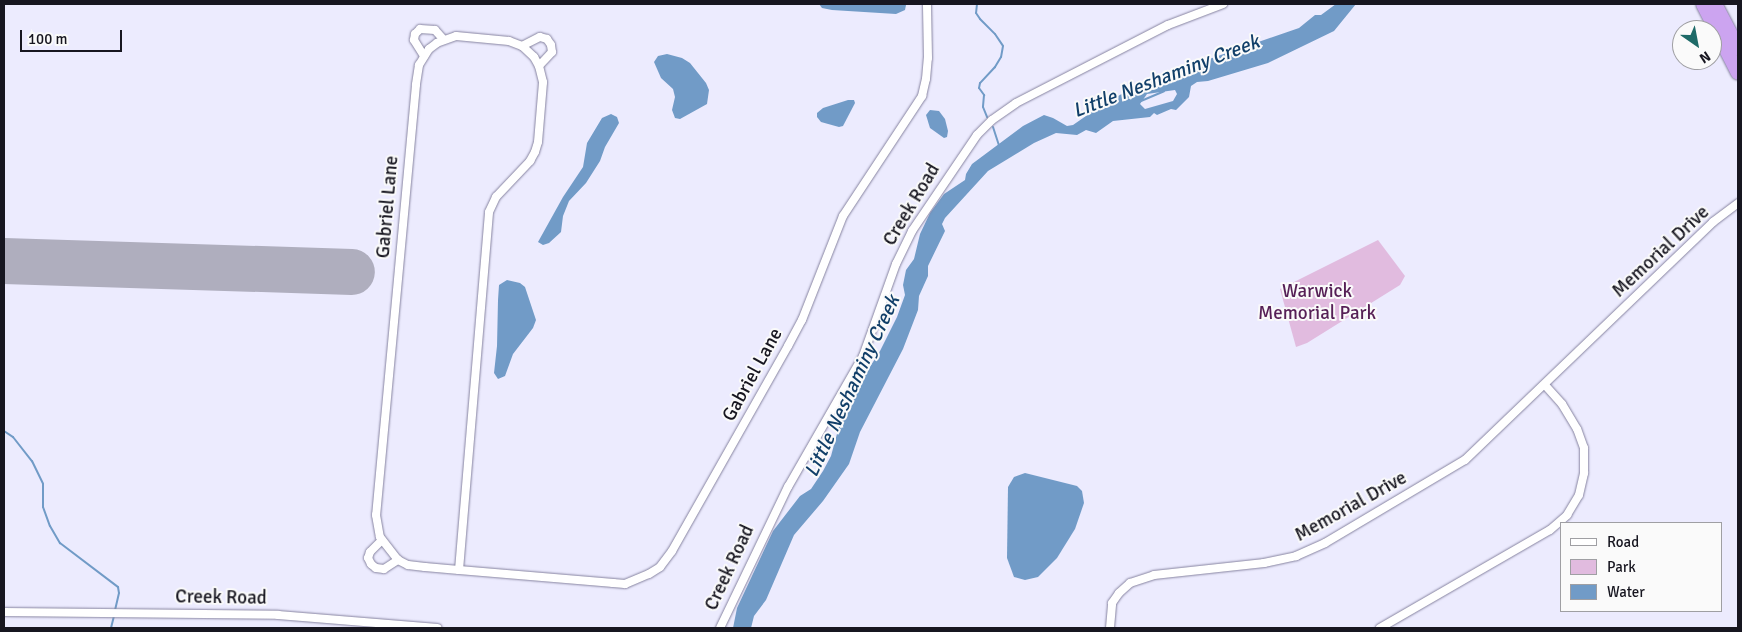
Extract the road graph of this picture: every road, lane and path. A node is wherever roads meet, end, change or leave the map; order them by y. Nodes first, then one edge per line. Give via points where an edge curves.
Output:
1 (927, 4) edge
2 (1223, 4) edge
3 (1703, 4) edge
4 (1715, 4) edge
5 (444, 40) junction
6 (522, 46) junction
7 (1738, 48) edge
8 (424, 56) junction
9 (540, 66) junction
10 (1738, 73) edge
11 (1737, 205) edge
12 (1545, 385) junction
13 (382, 540) junction
14 (398, 560) junction
15 (459, 570) junction
16 (4, 612) edge
17 (436, 628) edge
18 (720, 628) edge
19 (1110, 628) edge
20 (1380, 628) edge

1 - 15 street, Gabriel Lane via 928,58 922,96 843,216 802,320 660,567 625,584
2 - 18 street, Creek Road via 1168,25 1016,103 977,135 912,232 896,264 864,356 788,487
3 - 10 highway
4 - 7 highway
5 - 6 street via 469,36 509,40
5 - 8 street
5 - 8 street via 435,30 420,29 414,40
6 - 9 street
6 - 9 street via 540,37 547,39 552,52
8 - 13 street, Gabriel Lane via 416,85 376,515
9 - 15 street via 543,92 535,152 496,197 489,212
11 - 12 street, Memorial Drive via 1713,222
12 - 19 street, Memorial Drive via 1465,460 1325,543 1296,556 1264,563 1143,577 1124,588 1112,602
12 - 20 street via 1562,404 1584,448 1584,473 1579,495 1567,515 1550,530
13 - 14 street, Gabriel Lane
13 - 14 street via 370,552 371,564 384,568
14 - 15 street, Gabriel Lane via 408,565
16 - 17 street, Creek Road via 278,615

